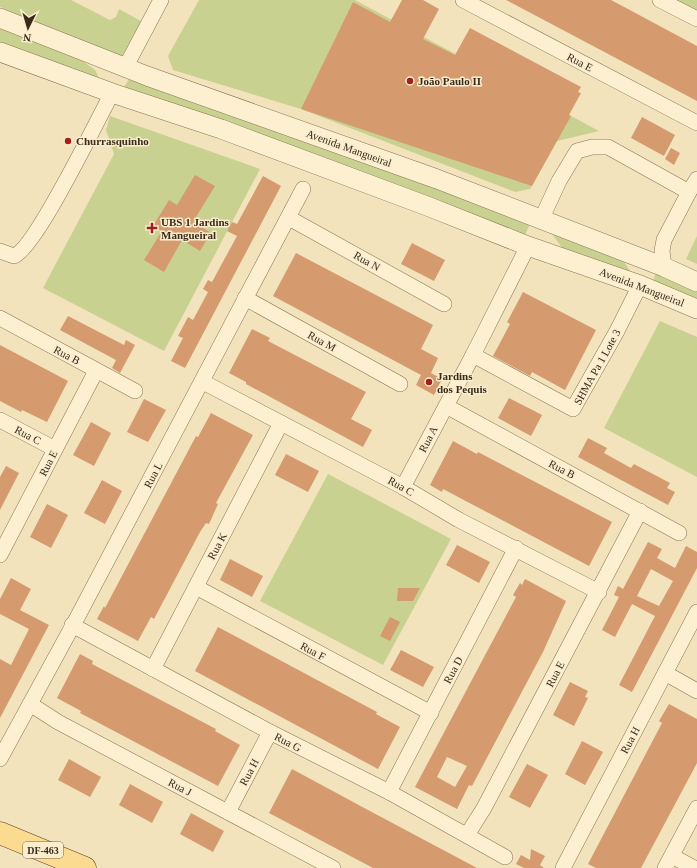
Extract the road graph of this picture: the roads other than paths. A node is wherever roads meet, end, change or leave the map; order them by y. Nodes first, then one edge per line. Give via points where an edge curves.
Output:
1 (161, 0) edge
2 (463, 0) edge
3 (660, 0) edge
4 (0, 18) edge
5 (697, 20) edge
6 (0, 52) edge
7 (125, 68) junction
8 (112, 93) junction
9 (230, 104) junction
10 (697, 123) edge
11 (221, 129) junction
12 (437, 179) junction
13 (697, 179) edge
14 (304, 189) dead end
15 (689, 192) junction
16 (427, 206) junction
17 (290, 218) junction
18 (541, 220) junction
19 (528, 246) junction
20 (0, 251) edge
21 (664, 267) junction
22 (697, 282) edge
23 (640, 285) junction
24 (245, 298) junction
25 (444, 304) dead end
26 (697, 309) edge
27 (0, 318) edge
28 (473, 356) junction
29 (96, 371) junction
30 (203, 382) junction
31 (400, 384) dead end
32 (135, 391) dead end
33 (446, 406) junction
34 (0, 420) edge
35 (281, 423) junction
36 (55, 449) junction
37 (403, 487) junction
38 (640, 511) junction
39 (678, 533) dead end
40 (516, 548) junction
41 (0, 555) edge
42 (196, 587) junction
43 (599, 592) junction
44 (697, 612) edge
45 (72, 625) junction
46 (154, 669) junction
47 (665, 673) junction
48 (697, 691) edge
49 (30, 704) junction
50 (430, 713) junction
51 (270, 732) junction
52 (0, 759) edge
53 (389, 792) junction
54 (697, 808) edge
55 (228, 812) junction
56 (0, 833) edge
57 (467, 835) junction
58 (505, 857) dead end
59 (668, 862) edge
60 (85, 868) edge
61 (332, 868) edge
62 (563, 868) edge
63 (694, 868) edge

1 - 7 street
2 - 10 street, Rua E
3 - 5 street
4 - 7 street, Avenida Mangueiral
6 - 8 street, Avenida Mangueiral
7 - 9 street, Avenida Mangueiral
8 - 11 street, Avenida Mangueiral
8 - 20 street via 35,234 18,255 8,255
9 - 11 street via 228,117
9 - 12 street, Avenida Mangueiral
11 - 16 street, Avenida Mangueiral
12 - 16 street via 427,193
12 - 18 street, Avenida Mangueiral
13 - 15 street
14 - 17 street, Rua L
15 - 18 street via 608,147 585,148 572,155
15 - 21 street via 664,240
16 - 19 street, Avenida Mangueiral
17 - 24 street, Rua L
17 - 25 street, Rua N
18 - 21 street, Avenida Mangueiral
19 - 23 street, Avenida Mangueiral
19 - 28 street
21 - 22 street, Avenida Mangueiral
23 - 26 street, Avenida Mangueiral
23 - 28 street, SHMA Pa 1 Lote 3 via 573,409
24 - 30 street, Rua L
24 - 31 street, Rua M
27 - 29 street, Rua B
28 - 33 street, Rua A
29 - 32 street, Rua B
29 - 36 street, Rua E
30 - 35 street, Rua C
30 - 45 street, Rua L
33 - 37 street, Rua A
33 - 38 street, Rua B
34 - 36 street, Rua C
35 - 37 street, Rua C
35 - 42 street, Rua K
36 - 41 street, Rua E
37 - 40 street, Rua C via 459,520
38 - 39 street, Rua B
38 - 43 street, Rua E
40 - 43 street, Rua C
40 - 50 street, Rua D
42 - 46 street, Rua K
42 - 50 street, Rua F
43 - 57 street, Rua E via 484,808
44 - 47 street, Rua H
45 - 46 street, Rua G
45 - 49 street, Rua L
46 - 51 street, Rua G
47 - 48 street
47 - 62 street, Rua H
49 - 52 street, Rua L
49 - 55 street, Rua J via 58,722
50 - 53 street, Rua D
51 - 53 street, Rua G
51 - 55 street, Rua H
53 - 57 street, Rua G
54 - 59 street
55 - 61 street, Rua J
56 - 60 main road, DF-463
57 - 58 street, Rua G
59 - 63 street

